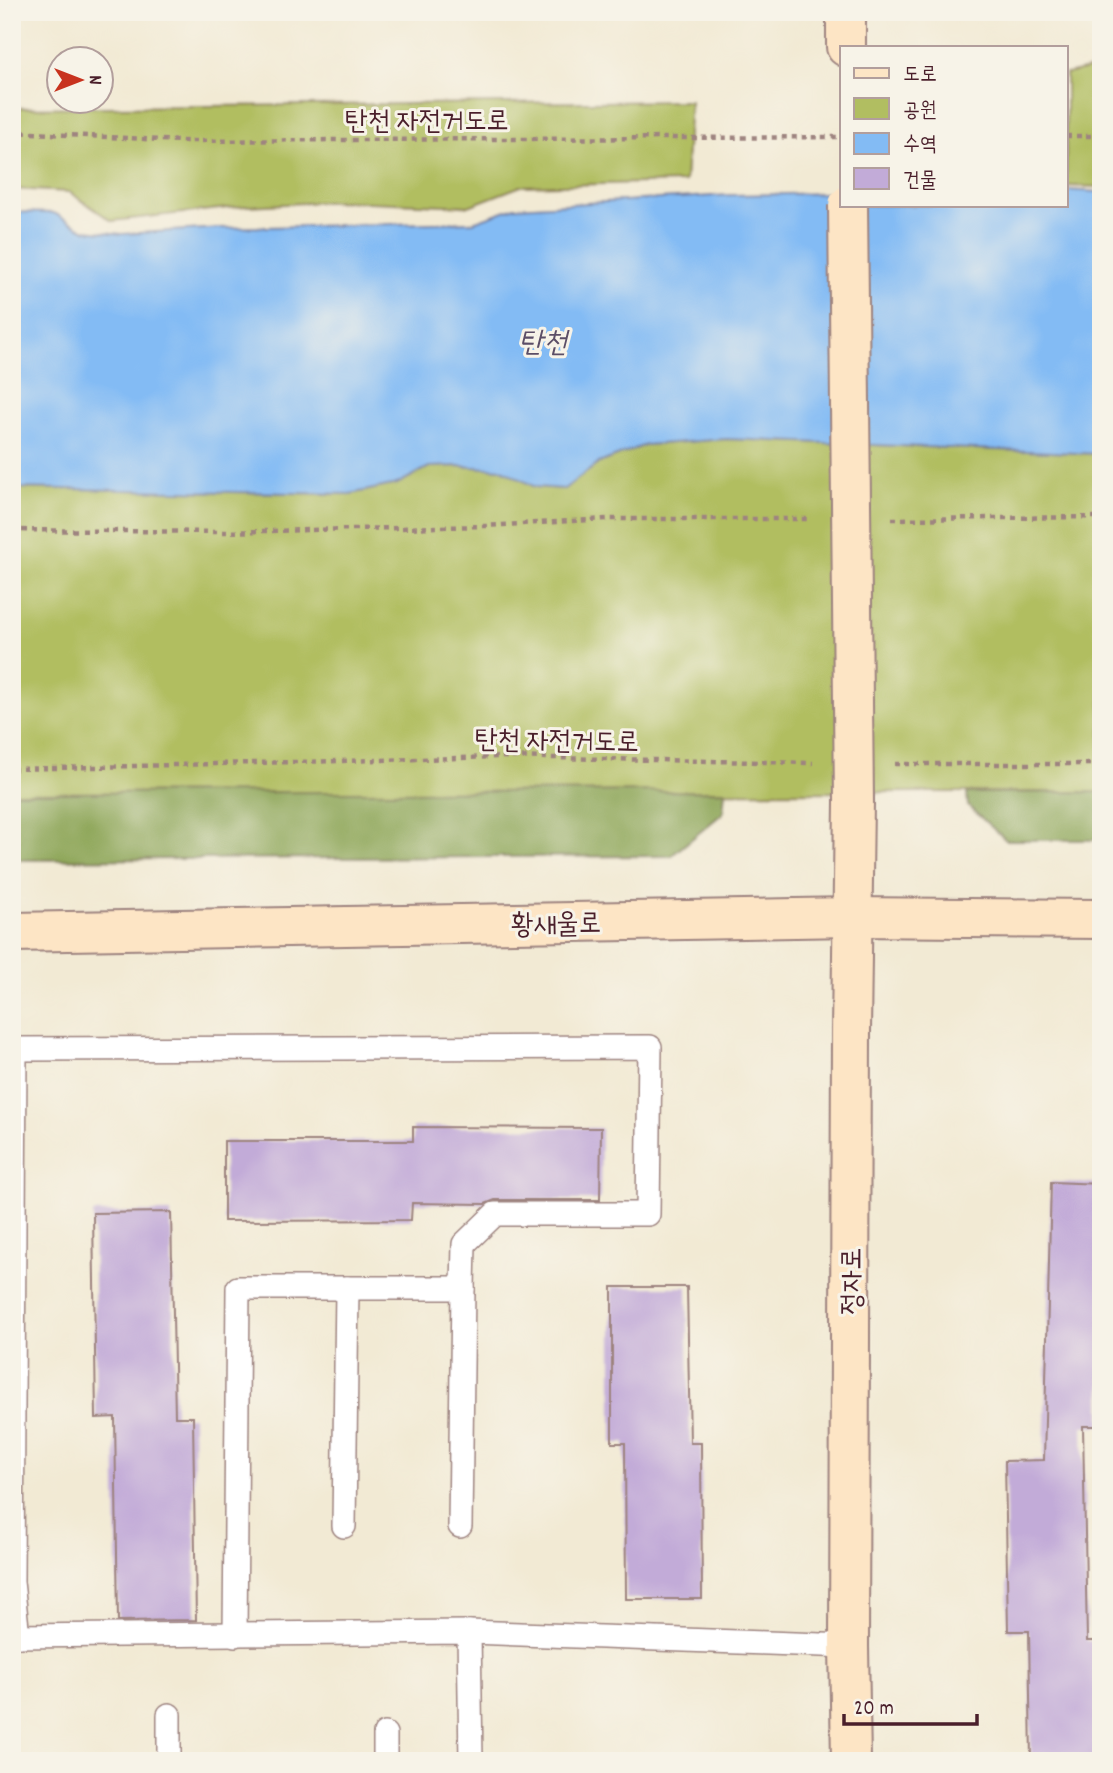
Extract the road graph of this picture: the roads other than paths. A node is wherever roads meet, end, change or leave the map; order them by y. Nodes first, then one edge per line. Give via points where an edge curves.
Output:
1 (846, 12) edge
2 (846, 46) edge
3 (848, 206) edge
4 (851, 917) junction
5 (1101, 919) edge
6 (12, 932) edge
7 (14, 1049) edge
8 (13, 1255) edge
9 (346, 1288) junction
10 (463, 1288) junction
11 (13, 1304) edge
12 (13, 1523) edge
13 (344, 1526) dead end
14 (460, 1526) dead end
15 (469, 1632) junction
16 (235, 1635) junction
17 (15, 1636) edge
18 (849, 1646) junction
19 (169, 1715) dead end
20 (385, 1734) dead end
21 (169, 1761) edge
22 (385, 1761) edge
23 (471, 1761) edge
24 (851, 1761) edge

1 - 2 street
3 - 4 street, 정자로, bridge
4 - 5 street, 황새울로
4 - 6 street, 황새울로
4 - 18 street, 정자로
7 - 8 lane
7 - 10 lane via 650,1047 648,1214 495,1214 464,1244
8 - 11 lane
9 - 10 lane
9 - 13 lane
9 - 16 lane via 238,1288
10 - 14 lane
11 - 12 lane
12 - 17 lane
15 - 16 lane
15 - 18 lane
15 - 23 lane
16 - 17 lane
18 - 24 street, 정자로
19 - 21 lane
20 - 22 lane

